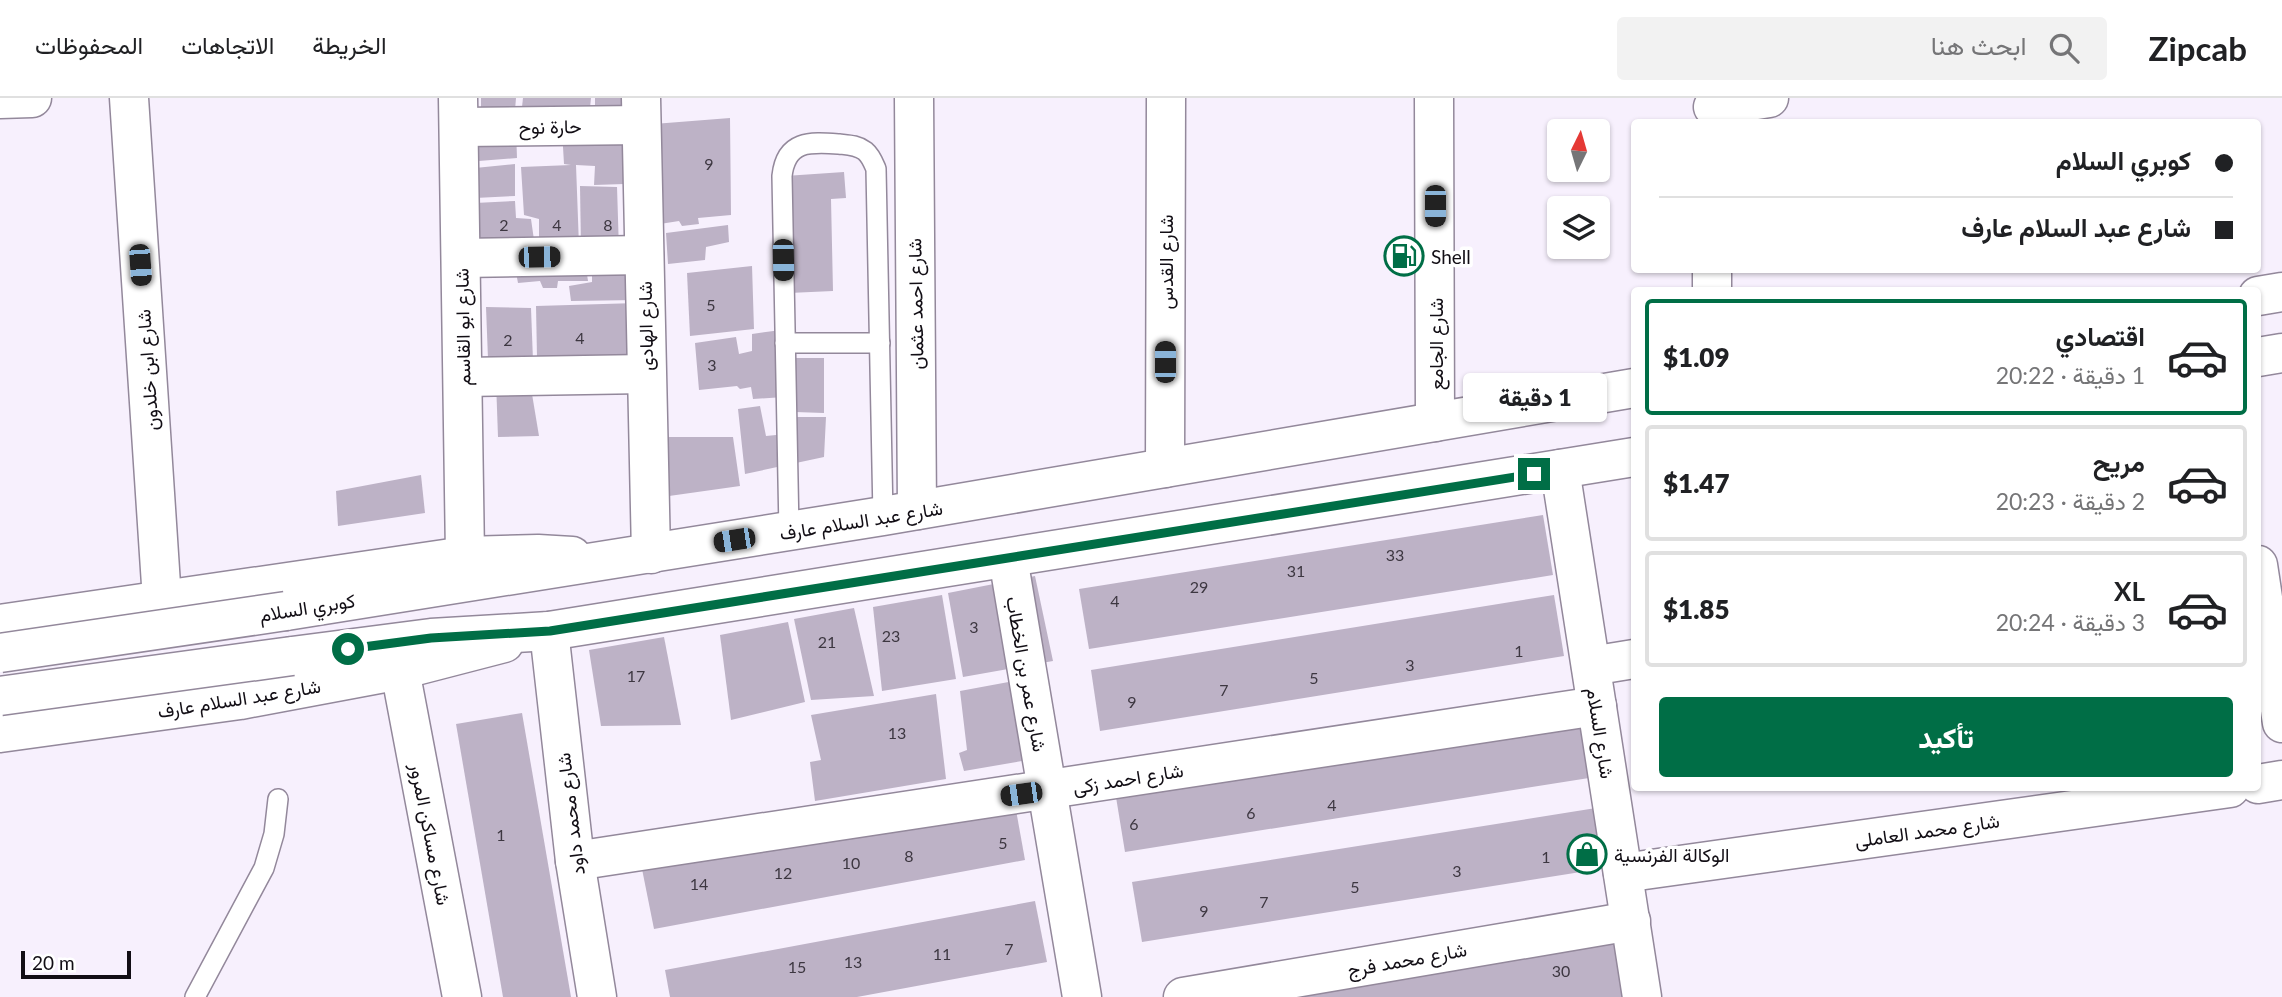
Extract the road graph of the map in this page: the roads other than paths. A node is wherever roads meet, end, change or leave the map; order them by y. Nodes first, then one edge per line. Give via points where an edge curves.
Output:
1 (32, 98) edge
2 (129, 98) edge
3 (914, 98) edge
4 (1166, 98) edge
5 (1434, 98) edge
6 (1769, 98) edge
7 (0, 99) edge
8 (1713, 109) edge
9 (459, 112) edge
10 (641, 112) edge
11 (644, 256) junction
12 (461, 258) junction
13 (2282, 292) edge
14 (2261, 296) edge
15 (785, 343) junction
16 (880, 343) junction
17 (2282, 353) edge
18 (2261, 356) edge
19 (646, 374) junction
20 (463, 377) junction
21 (1631, 389) edge
22 (1435, 422) junction
23 (1631, 457) edge
24 (1165, 468) junction
25 (1560, 469) junction
26 (900, 513) junction
27 (789, 531) junction
28 (651, 554) junction
29 (465, 556) junction
30 (1008, 558) junction
31 (613, 560) junction
32 (2261, 585) edge
33 (225, 590) junction
34 (162, 600) junction
35 (0, 624) edge
36 (550, 631) junction
37 (0, 653) edge
38 (1631, 659) edge
39 (1591, 666) junction
40 (400, 670) junction
41 (0, 696) edge
42 (240, 700) junction
43 (1597, 706) junction
44 (2282, 723) edge
45 (0, 733) edge
46 (2282, 780) edge
47 (2261, 784) edge
48 (1047, 790) junction
49 (2184, 791) edge
50 (2093, 797) edge
51 (278, 799) dead end
52 (575, 861) junction
53 (1623, 873) junction
54 (1630, 921) junction
55 (195, 997) edge
56 (462, 997) edge
57 (597, 997) edge
58 (1082, 997) edge
59 (1183, 997) edge
60 (1642, 997) edge

1 - 7 street
2 - 34 street, شارع ابن خلدون
3 - 26 street, شارع احمد عثمان
4 - 24 street, شارع القدس
5 - 22 street, شارع الجامع
6 - 8 street
9 - 10 street, حارة نوح
9 - 12 street, شارع ابو القاسم
10 - 11 street, شارع الهادى
11 - 12 street
11 - 19 street, شارع الهادى
12 - 20 street, شارع ابو القاسم
13 - 14 street
15 - 16 lane
15 - 16 lane via 783,164 790,153 811,142 856,146 872,159 876,169
15 - 27 lane
16 - 26 lane
17 - 18 street
19 - 20 street
19 - 28 street, شارع الهادى
20 - 29 street, شارع ابو القاسم
21 - 22 street, شارع عبد السلام عارف
22 - 24 street, شارع عبد السلام عارف
23 - 25 street, شارع عبد السلام عارف
24 - 26 street, شارع عبد السلام عارف
25 - 30 street, شارع عبد السلام عارف
25 - 39 street, شارع السلام
26 - 27 street, شارع عبد السلام عارف
27 - 28 street, شارع عبد السلام عارف
28 - 31 street, شارع عبد السلام عارف
29 - 31 street, شارع عبد السلام عارف via 538,554
29 - 33 street, شارع عبد السلام عارف
30 - 36 street, شارع عبد السلام عارف
30 - 48 street, شارع عمر بن الخطاب
31 - 37 street, كوبري السلام, bridge
32 - 44 street
33 - 34 street, شارع عبد السلام عارف
33 - 42 street
34 - 35 street, شارع عبد السلام عارف
36 - 40 street, شارع عبد السلام عارف
36 - 41 street, bridge via 431,638
36 - 52 street, شارع محمد داود
38 - 39 street
39 - 43 street, شارع السلام
40 - 42 street, شارع عبد السلام عارف
40 - 56 street, شارع مساكن المرور
42 - 45 street, شارع عبد السلام عارف
43 - 48 street, شارع احمد زكى
43 - 53 street, شارع السلام
46 - 47 street
48 - 52 street, شارع احمد زكى
48 - 58 street, شارع عمر بن الخطاب
49 - 50 street, شارع محمد العاملى
50 - 53 street, شارع محمد العاملى
51 - 55 lane via 264,867
52 - 57 street, شارع محمد داود
53 - 54 street, شارع السلام
54 - 59 street, شارع محمد فرج
54 - 60 street, شارع السلام

